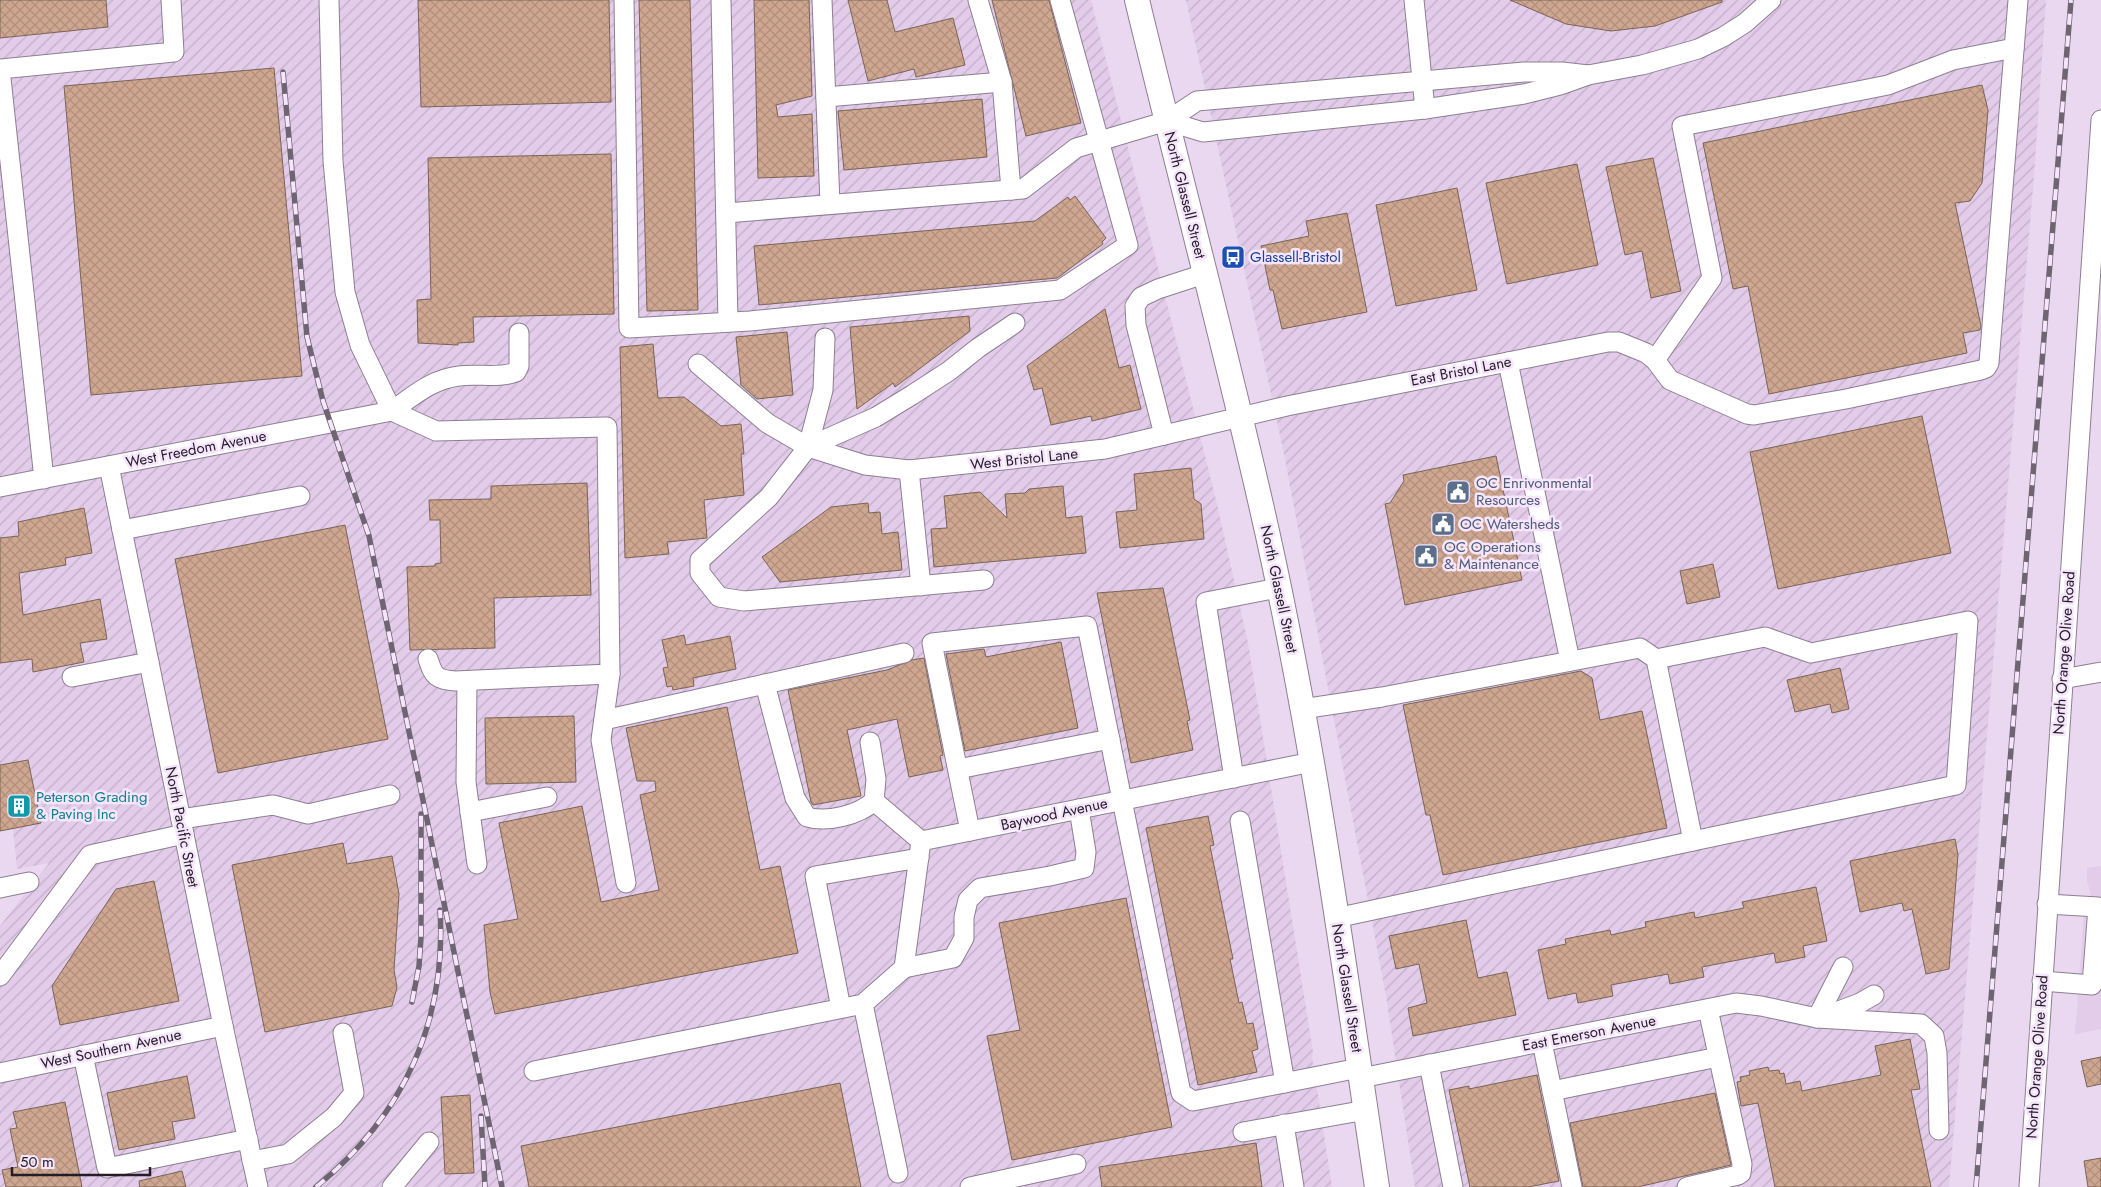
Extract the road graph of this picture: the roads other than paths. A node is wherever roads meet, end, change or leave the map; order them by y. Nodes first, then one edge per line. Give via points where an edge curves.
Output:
1 (171, 0) edge
2 (329, 0) edge
3 (624, 0) edge
4 (721, 0) edge
5 (822, 0) edge
6 (978, 0) edge
7 (1060, 0) edge
8 (1137, 0) edge
9 (1414, 0) edge
10 (1771, 0) edge
11 (2018, 0) edge
12 (2014, 48) junction
13 (1588, 75) junction
14 (1422, 80) junction
15 (1002, 82) junction
16 (826, 97) junction
17 (1426, 109) junction
18 (2101, 120) edge
19 (1167, 121) junction
20 (1098, 142) junction
21 (2100, 146) edge
22 (1010, 190) junction
23 (830, 204) junction
24 (726, 213) junction
25 (1204, 274) junction
26 (728, 322) junction
27 (1015, 323) dead end
28 (519, 333) dead end
29 (2093, 335) edge
30 (825, 338) dead end
31 (1655, 360) junction
32 (1508, 362) junction
33 (698, 364) dead end
34 (392, 411) junction
35 (1239, 416) junction
36 (1164, 435) junction
37 (808, 447) junction
38 (109, 466) junction
39 (909, 470) junction
40 (44, 479) junction
41 (0, 487) edge
42 (300, 496) dead end
43 (122, 530) junction
44 (984, 580) dead end
45 (921, 586) junction
46 (1278, 588) junction
47 (904, 653) dead end
48 (428, 659) dead end
49 (1656, 659) junction
50 (149, 662) junction
51 (1570, 662) junction
52 (2101, 672) edge
53 (610, 674) junction
54 (72, 677) dead end
55 (2062, 679) junction
56 (466, 681) junction
57 (765, 684) junction
58 (1302, 709) junction
59 (604, 720) junction
60 (1110, 739) junction
61 (870, 742) dead end
62 (1312, 762) junction
63 (958, 769) junction
64 (1234, 778) junction
65 (390, 796) dead end
66 (547, 797) dead end
67 (1122, 800) junction
68 (874, 801) junction
69 (1079, 809) junction
70 (470, 812) junction
71 (1240, 821) dead end
72 (182, 826) junction
73 (970, 831) junction
74 (1693, 841) junction
75 (920, 850) junction
76 (478, 864) dead end
77 (29, 882) dead end
78 (626, 883) dead end
79 (0, 888) edge
80 (2047, 904) junction
81 (2100, 906) edge
82 (1336, 918) junction
83 (1843, 967) dead end
84 (904, 968) junction
85 (0, 976) edge
86 (2042, 981) junction
87 (1874, 995) dead end
88 (863, 1004) junction
89 (841, 1008) junction
90 (1708, 1009) junction
91 (1817, 1018) junction
92 (223, 1026) junction
93 (343, 1033) dead end
94 (1542, 1042) junction
95 (83, 1055) junction
96 (1718, 1057) junction
97 (1429, 1064) junction
98 (534, 1071) dead end
99 (0, 1073) edge
100 (1360, 1073) junction
101 (1285, 1083) junction
102 (1552, 1091) junction
103 (1366, 1110) junction
104 (1284, 1124) junction
105 (1939, 1130) dead end
106 (1243, 1132) dead end
107 (248, 1139) junction
108 (429, 1142) dead end
109 (252, 1161) junction
110 (1076, 1164) dead end
111 (898, 1173) dead end
112 (258, 1187) edge
113 (392, 1187) edge
114 (970, 1187) edge
115 (1294, 1187) edge
116 (1377, 1187) edge
117 (1453, 1187) edge
118 (1572, 1187) edge
119 (1687, 1187) edge
120 (2029, 1187) edge

1 - 40 street via 174,52 0,68
2 - 34 street via 333,161 345,292 360,345
3 - 26 street via 629,328
4 - 24 street
5 - 16 street
6 - 15 street
7 - 20 street
8 - 19 main road, North Glassell Street
9 - 14 street
10 - 13 street via 1745,23 1698,49 1642,65
11 - 12 street
12 - 31 street via 1953,60 1888,85 1682,126 1712,278
12 - 31 street, East Bristol Lane via 1990,353 1986,368 1761,415 1747,414 1670,380
13 - 14 street via 1524,72
13 - 17 street via 1524,94
14 - 17 street
14 - 19 street via 1197,101
15 - 16 street
15 - 22 street
16 - 23 street
17 - 19 street via 1203,132
18 - 21 street, North Orange Olive Road
19 - 20 street
19 - 25 main road, North Glassell Street
20 - 22 street via 1076,148 1023,189
20 - 26 street via 1128,245 1060,290
21 - 29 street, North Orange Olive Road
22 - 23 street
23 - 24 street
24 - 26 street
25 - 35 main road, North Glassell Street
25 - 36 street via 1158,289 1141,297 1135,306 1136,326
27 - 37 street via 949,372 876,417
28 - 34 street via 519,366 516,372 435,381
29 - 55 street, North Orange Olive Road
30 - 37 street via 823,390
31 - 32 street, East Bristol Lane via 1633,346 1608,342
32 - 35 street, East Bristol Lane
32 - 51 street
33 - 37 street, West Bristol Lane via 766,424
34 - 38 street, West Freedom Avenue
34 - 53 street via 436,431 607,427
35 - 36 street, West Bristol Lane
35 - 46 main road, North Glassell Street
36 - 39 street, West Bristol Lane via 1085,453
37 - 39 street, West Bristol Lane via 865,465
37 - 45 street via 769,497 700,560 700,573 719,597 744,600
38 - 40 street, West Freedom Avenue
38 - 43 street, North Pacific Street
39 - 45 street
40 - 41 street, West Freedom Avenue
42 - 43 street
43 - 50 street, North Pacific Street
44 - 45 street
46 - 58 main road, North Glassell Street
46 - 64 street via 1206,602
47 - 57 street
48 - 56 street via 433,674 441,680
49 - 51 street via 1640,648
49 - 74 street
49 - 74 street via 1765,637 1811,653 1968,621 1956,785
50 - 54 street
50 - 72 street, North Pacific Street
51 - 58 street
52 - 55 street
53 - 56 street
53 - 59 street
55 - 80 street, North Orange Olive Road
56 - 70 street via 466,782
57 - 59 street
57 - 68 street via 795,798 807,817 815,820 851,815 866,809
58 - 62 main road, North Glassell Street
59 - 78 street via 601,740
60 - 63 street
60 - 63 street, East Emerson Avenue via 1088,626 932,643
60 - 67 street, East Emerson Avenue
61 - 68 street via 876,779
62 - 64 street, Baywood Avenue
62 - 82 main road, North Glassell Street
63 - 73 street
64 - 67 street, Baywood Avenue
65 - 72 street via 308,814 273,805
66 - 70 street
67 - 69 street, Baywood Avenue
67 - 101 street, East Emerson Avenue via 1181,1093 1193,1101
68 - 75 street
69 - 73 street, Baywood Avenue
69 - 84 street via 1086,852 1084,868 980,888 968,900 964,938 953,958
70 - 76 street
71 - 101 street
72 - 85 street via 90,855
72 - 92 street, North Pacific Street
73 - 75 street, Baywood Avenue
74 - 82 street
75 - 84 street
75 - 89 street, Baywood Avenue via 815,876
77 - 79 street
80 - 81 street
80 - 86 street, North Orange Olive Road
81 - 86 street via 2092,984
82 - 100 main road, North Glassell Street
83 - 91 street
84 - 88 street
86 - 120 street, North Orange Olive Road
87 - 91 street
88 - 89 street
88 - 111 street
89 - 98 street
90 - 91 street, East Emerson Avenue via 1736,1003
90 - 94 street, East Emerson Avenue
90 - 96 street
91 - 105 street, East Emerson Avenue via 1902,1022 1927,1028 1934,1036 1937,1053
92 - 95 street, West Southern Avenue
92 - 107 street, North Pacific Street
93 - 109 street via 354,1093 334,1117 288,1154
94 - 97 street, East Emerson Avenue
94 - 102 street
95 - 99 street, West Southern Avenue
95 - 107 street via 107,1168
96 - 102 street
96 - 119 street via 1742,1170 1738,1175
97 - 100 street, East Emerson Avenue
97 - 117 street
100 - 101 street, East Emerson Avenue
100 - 103 main road, North Glassell Street
102 - 118 street
103 - 104 street
103 - 116 main road, North Glassell Street
104 - 106 street
104 - 115 street
107 - 109 street, North Pacific Street
108 - 113 street
109 - 112 street, North Pacific Street
110 - 114 street

